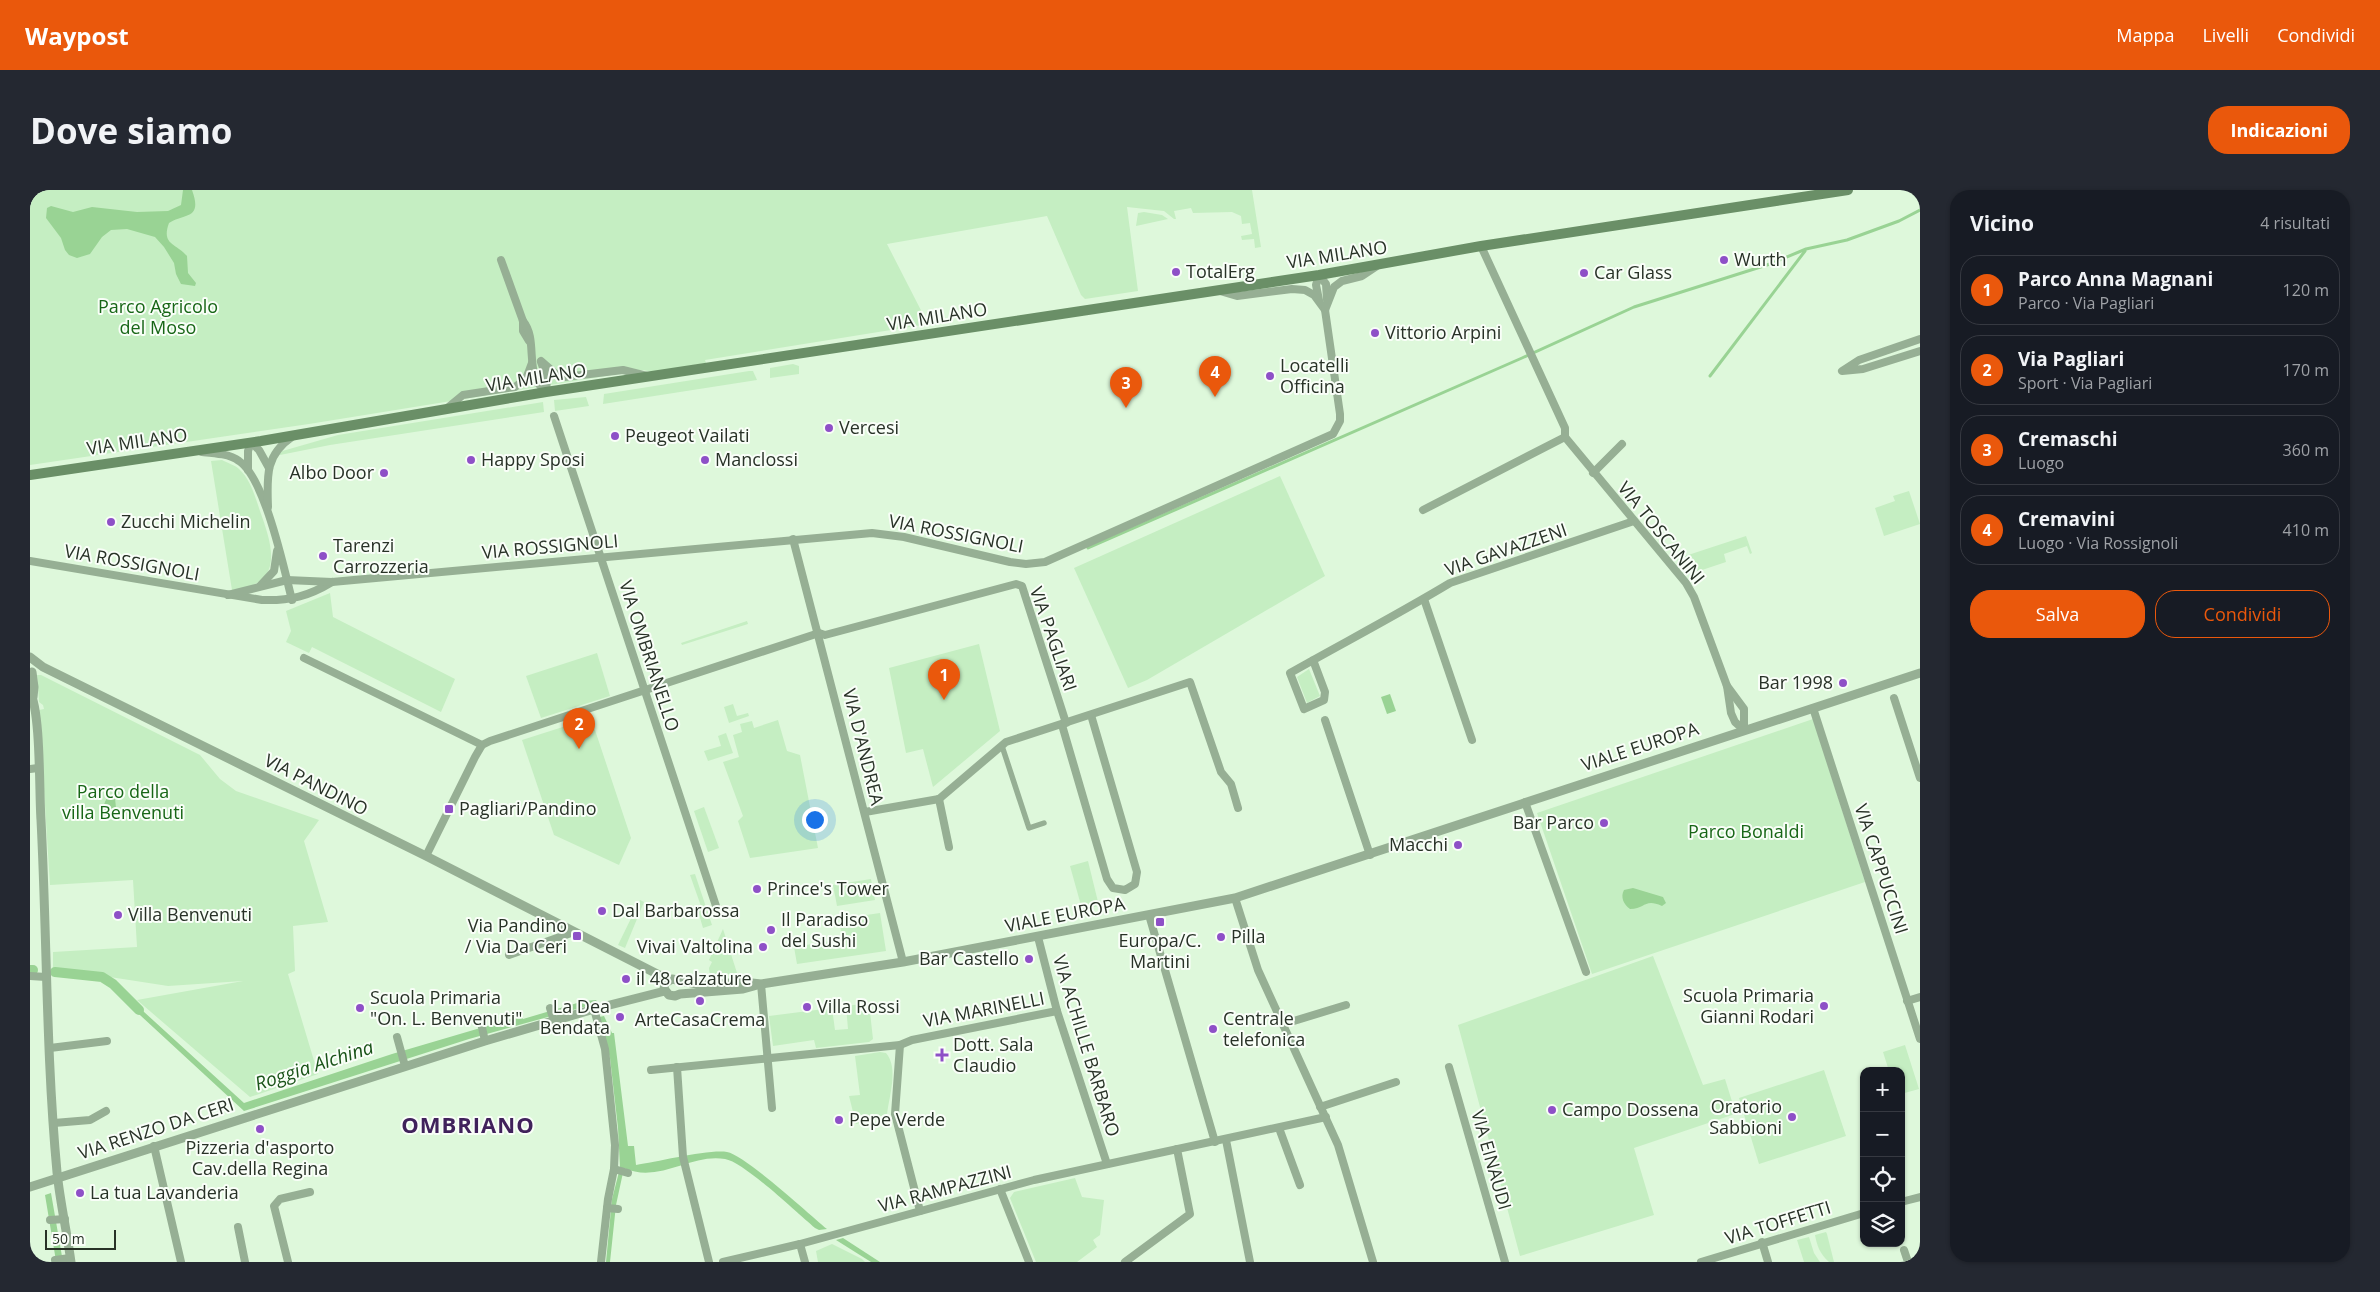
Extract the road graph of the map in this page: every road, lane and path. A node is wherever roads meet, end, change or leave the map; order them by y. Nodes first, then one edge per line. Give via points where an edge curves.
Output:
1 (1848, 190) edge
2 (1481, 246) junction
3 (501, 260) dead end
4 (1380, 264) junction
5 (1319, 275) junction
6 (1216, 290) junction
7 (1327, 300) junction
8 (1319, 303) junction
9 (1325, 310) junction
10 (1918, 340) edge
11 (1920, 351) edge
12 (533, 353) junction
13 (541, 361) junction
14 (532, 364) junction
15 (652, 377) junction
16 (546, 392) junction
17 (445, 410) junction
18 (554, 416) dead end
19 (294, 436) junction
20 (1565, 437) junction
21 (251, 442) junction
22 (1622, 444) dead end
23 (189, 451) junction
24 (269, 468) junction
25 (248, 471) junction
26 (1593, 473) junction
27 (30, 474) edge
28 (268, 509) junction
29 (1423, 510) dead end
30 (1634, 521) junction
31 (276, 539) junction
32 (793, 539) junction
33 (601, 557) junction
34 (30, 561) edge
35 (287, 580) junction
36 (332, 582) junction
37 (256, 588) junction
38 (228, 595) junction
39 (1424, 599) junction
40 (292, 600) junction
41 (819, 633) junction
42 (30, 658) edge
43 (304, 658) dead end
44 (1313, 660) junction
45 (35, 671) edge
46 (1920, 673) edge
47 (1727, 686) junction
48 (645, 690) junction
49 (31, 695) edge
50 (1894, 698) dead end
51 (1813, 708) junction
52 (1091, 715) junction
53 (1325, 720) dead end
54 (1064, 724) junction
55 (1744, 730) junction
56 (1472, 740) dead end
57 (482, 745) junction
58 (1002, 746) junction
59 (34, 769) edge
60 (1920, 778) edge
61 (938, 799) junction
62 (1525, 802) junction
63 (1238, 808) dead end
64 (865, 812) junction
65 (1044, 823) dead end
66 (949, 846) dead end
67 (1370, 855) junction
68 (426, 856) junction
69 (1235, 898) junction
70 (716, 906) dead end
71 (1149, 915) junction
72 (574, 932) junction
73 (1038, 937) junction
74 (509, 955) dead end
75 (903, 962) junction
76 (1586, 972) dead end
77 (30, 976) edge
78 (46, 978) junction
79 (669, 980) junction
80 (679, 981) junction
81 (761, 984) junction
82 (665, 991) junction
83 (680, 994) junction
84 (1920, 997) edge
85 (1908, 1001) junction
86 (1346, 1005) dead end
87 (550, 1008) dead end
88 (594, 1009) junction
89 (1058, 1011) junction
90 (554, 1021) junction
91 (481, 1023) dead end
92 (1284, 1024) junction
93 (397, 1037) dead end
94 (1920, 1039) edge
95 (107, 1041) dead end
96 (485, 1041) junction
97 (900, 1045) junction
98 (50, 1048) junction
99 (768, 1059) junction
100 (405, 1064) junction
101 (677, 1067) junction
102 (1449, 1067) dead end
103 (651, 1070) dead end
104 (1396, 1082) dead end
105 (1320, 1107) junction
106 (772, 1108) dead end
107 (106, 1111) dead end
108 (1326, 1118) junction
109 (54, 1123) junction
110 (1279, 1128) junction
111 (1226, 1140) junction
112 (1215, 1142) junction
113 (154, 1146) junction
114 (1177, 1149) junction
115 (1107, 1164) junction
116 (614, 1169) junction
117 (628, 1172) dead end
118 (58, 1178) junction
119 (1300, 1185) dead end
120 (30, 1188) edge
121 (1000, 1189) junction
122 (310, 1192) dead end
123 (1920, 1197) edge
124 (1905, 1201) edge
125 (607, 1208) junction
126 (618, 1209) dead end
127 (920, 1211) junction
128 (1860, 1214) edge
129 (65, 1219) junction
130 (50, 1220) dead end
131 (238, 1228) dead end
132 (1762, 1242) junction
133 (800, 1244) junction
134 (1904, 1250) dead end
135 (55, 1260) dead end
136 (71, 1260) edge
137 (1247, 1261) edge
138 (181, 1262) edge
139 (246, 1262) edge
140 (288, 1262) edge
141 (601, 1262) edge
142 (709, 1262) edge
143 (723, 1262) edge
144 (805, 1262) edge
145 (1029, 1262) edge
146 (1126, 1262) edge
147 (1373, 1262) edge
148 (1505, 1262) edge
149 (1701, 1262) edge
150 (1768, 1262) edge
151 (1908, 1262) edge

1 - 2 main road, VIA MILANO
2 - 4 main road, VIA MILANO
2 - 20 street, VIA TOSCANINI via 1565,428
3 - 12 street via 523,321 529,329
4 - 5 main road, VIA MILANO
4 - 7 street via 1362,276 1342,281
5 - 6 main road, VIA MILANO
5 - 7 street via 1326,284
5 - 8 street via 1316,285
6 - 8 street via 1237,296 1306,290
6 - 15 main road, VIA MILANO
7 - 9 street
8 - 9 street
9 - 32 street, VIA ROSSIGNOLI via 1340,414 1340,422 1333,434 1045,562 1010,562 888,534
10 - 11 street
10 - 11 street via 1859,360 1842,371 1863,369
12 - 13 street
12 - 14 street
13 - 15 street via 557,375 565,377 624,370
13 - 16 street via 547,379
14 - 16 street via 536,381
14 - 17 street via 526,379 515,387 463,394
15 - 16 main road, VIA MILANO
16 - 17 main road, VIA MILANO
17 - 19 main road, VIA MILANO
18 - 33 street, VIA OMBRIANELLO
19 - 21 main road, VIA MILANO
19 - 24 street, VIA ROSSIGNOLI via 274,453
20 - 26 street, VIA TOSCANINI
20 - 29 street
21 - 23 main road, VIA MILANO
21 - 24 street via 260,450
21 - 25 street
22 - 26 street
23 - 25 street, VIA ROSSIGNOLI via 225,456 239,461
23 - 27 main road, VIA MILANO
24 - 28 street, VIA ROSSIGNOLI
25 - 28 street, VIA ROSSIGNOLI
26 - 30 street, VIA TOSCANINI
28 - 31 street, VIA ROSSIGNOLI
30 - 39 street, VIA GAVAZZENI via 1450,584
30 - 47 street, VIA TOSCANINI via 1694,597
31 - 35 street, VIA ROSSIGNOLI
31 - 37 street, VIA ROSSIGNOLI via 274,571
32 - 33 street, VIA ROSSIGNOLI
32 - 41 street, VIA D'ANDREA
33 - 36 street, VIA ROSSIGNOLI
33 - 48 street, VIA OMBRIANELLO
34 - 38 street, VIA ROSSIGNOLI
35 - 36 street, VIA ROSSIGNOLI
35 - 37 street, VIA ROSSIGNOLI
35 - 40 street
36 - 40 street, VIA ROSSIGNOLI via 312,594
37 - 38 street, VIA ROSSIGNOLI
38 - 40 street, VIA ROSSIGNOLI
39 - 44 street, VIA GAVAZZENI
39 - 56 street
41 - 48 street, VIA PAGLIARI
41 - 54 street, VIA PAGLIARI via 825,635 1016,584 1022,586
41 - 64 street, VIA D'ANDREA
42 - 45 street, VIA PANDINO
43 - 57 street
44 - 44 street, VIA GAVAZZENI via 1290,673 1304,709 1324,700 1325,692
45 - 49 street
45 - 68 street, VIA PANDINO
46 - 51 street, VIALE EUROPA
47 - 55 street, VIA TOSCANINI via 1731,713
47 - 55 street, VIA TOSCANINI via 1744,708
48 - 57 street, VIA PAGLIARI
48 - 70 street, VIA OMBRIANELLO
49 - 59 street
50 - 60 street
51 - 55 street, VIALE EUROPA
51 - 85 street, VIA CAPPUCCINI
52 - 54 street
52 - 54 street via 1137,872 1135,884 1125,890 1113,888 1107,879
52 - 63 street via 1190,682 1221,772 1231,784
53 - 67 street
54 - 58 street
55 - 62 street, VIALE EUROPA
57 - 68 street
58 - 61 street
58 - 65 street via 1029,828
59 - 78 street via 45,907
61 - 64 street
61 - 66 street
62 - 67 street, VIALE EUROPA
62 - 76 street
64 - 75 street, VIA D'ANDREA
67 - 69 street, VIALE EUROPA
68 - 72 street, VIA PANDINO
69 - 71 street, VIALE EUROPA
69 - 92 street via 1258,970
71 - 73 street, VIALE EUROPA
71 - 112 street
72 - 74 street
72 - 79 street, VIA PANDINO
73 - 75 street, VIALE EUROPA
73 - 89 street, VIA ACHILLE BARBARO
75 - 81 street, VIALE EUROPA
77 - 78 street
78 - 98 street
79 - 80 street
79 - 82 street via 664,986
80 - 81 street, VIALE EUROPA via 702,985
80 - 83 street
81 - 83 street, VIALE EUROPA via 743,989
81 - 99 street
82 - 83 street via 672,996
82 - 88 street, VIA RENZO DA CERI
84 - 85 street
85 - 94 street, VIA CAPPUCCINI
86 - 92 street
87 - 90 street
88 - 90 street, VIA RENZO DA CERI
88 - 116 street via 605,1049 615,1145
89 - 97 street, VIA MARINELLI
89 - 115 street, VIA ACHILLE BARBARO
90 - 96 street, VIA RENZO DA CERI
91 - 96 street
92 - 105 street
93 - 100 street
95 - 98 street
96 - 100 street, VIA RENZO DA CERI
97 - 99 street, VIA MARINELLI
97 - 127 street via 896,1114
98 - 109 street
99 - 101 street, VIA MARINELLI
99 - 106 street
100 - 113 street, VIA RENZO DA CERI
101 - 103 street, VIA MARINELLI
101 - 142 street via 682,1150
102 - 148 street, VIA EINAUDI
104 - 105 street
105 - 108 street
107 - 109 street via 90,1120
108 - 110 street, VIA RAMPAZZINI
108 - 147 street via 1338,1145
109 - 118 street
110 - 111 street, VIA RAMPAZZINI
110 - 119 street
111 - 112 street, VIA RAMPAZZINI
111 - 137 street
112 - 114 street, VIA RAMPAZZINI
113 - 118 street, VIA RENZO DA CERI
113 - 138 street
114 - 115 street, VIA RAMPAZZINI
114 - 146 street via 1190,1214
115 - 121 street, VIA RAMPAZZINI
116 - 117 street
116 - 125 street
118 - 120 street, VIA RENZO DA CERI
118 - 129 street
121 - 127 street, VIA RAMPAZZINI
121 - 145 street
122 - 140 street via 280,1200 274,1206
123 - 124 street
125 - 126 street
125 - 141 street
127 - 133 street, VIA RAMPAZZINI
128 - 132 street, VIA TOFFETTI
129 - 130 street
129 - 136 street
131 - 139 street
132 - 149 street, VIA TOFFETTI
132 - 150 street
133 - 143 street, VIA RAMPAZZINI
133 - 144 street
134 - 151 street
135 - 136 street

